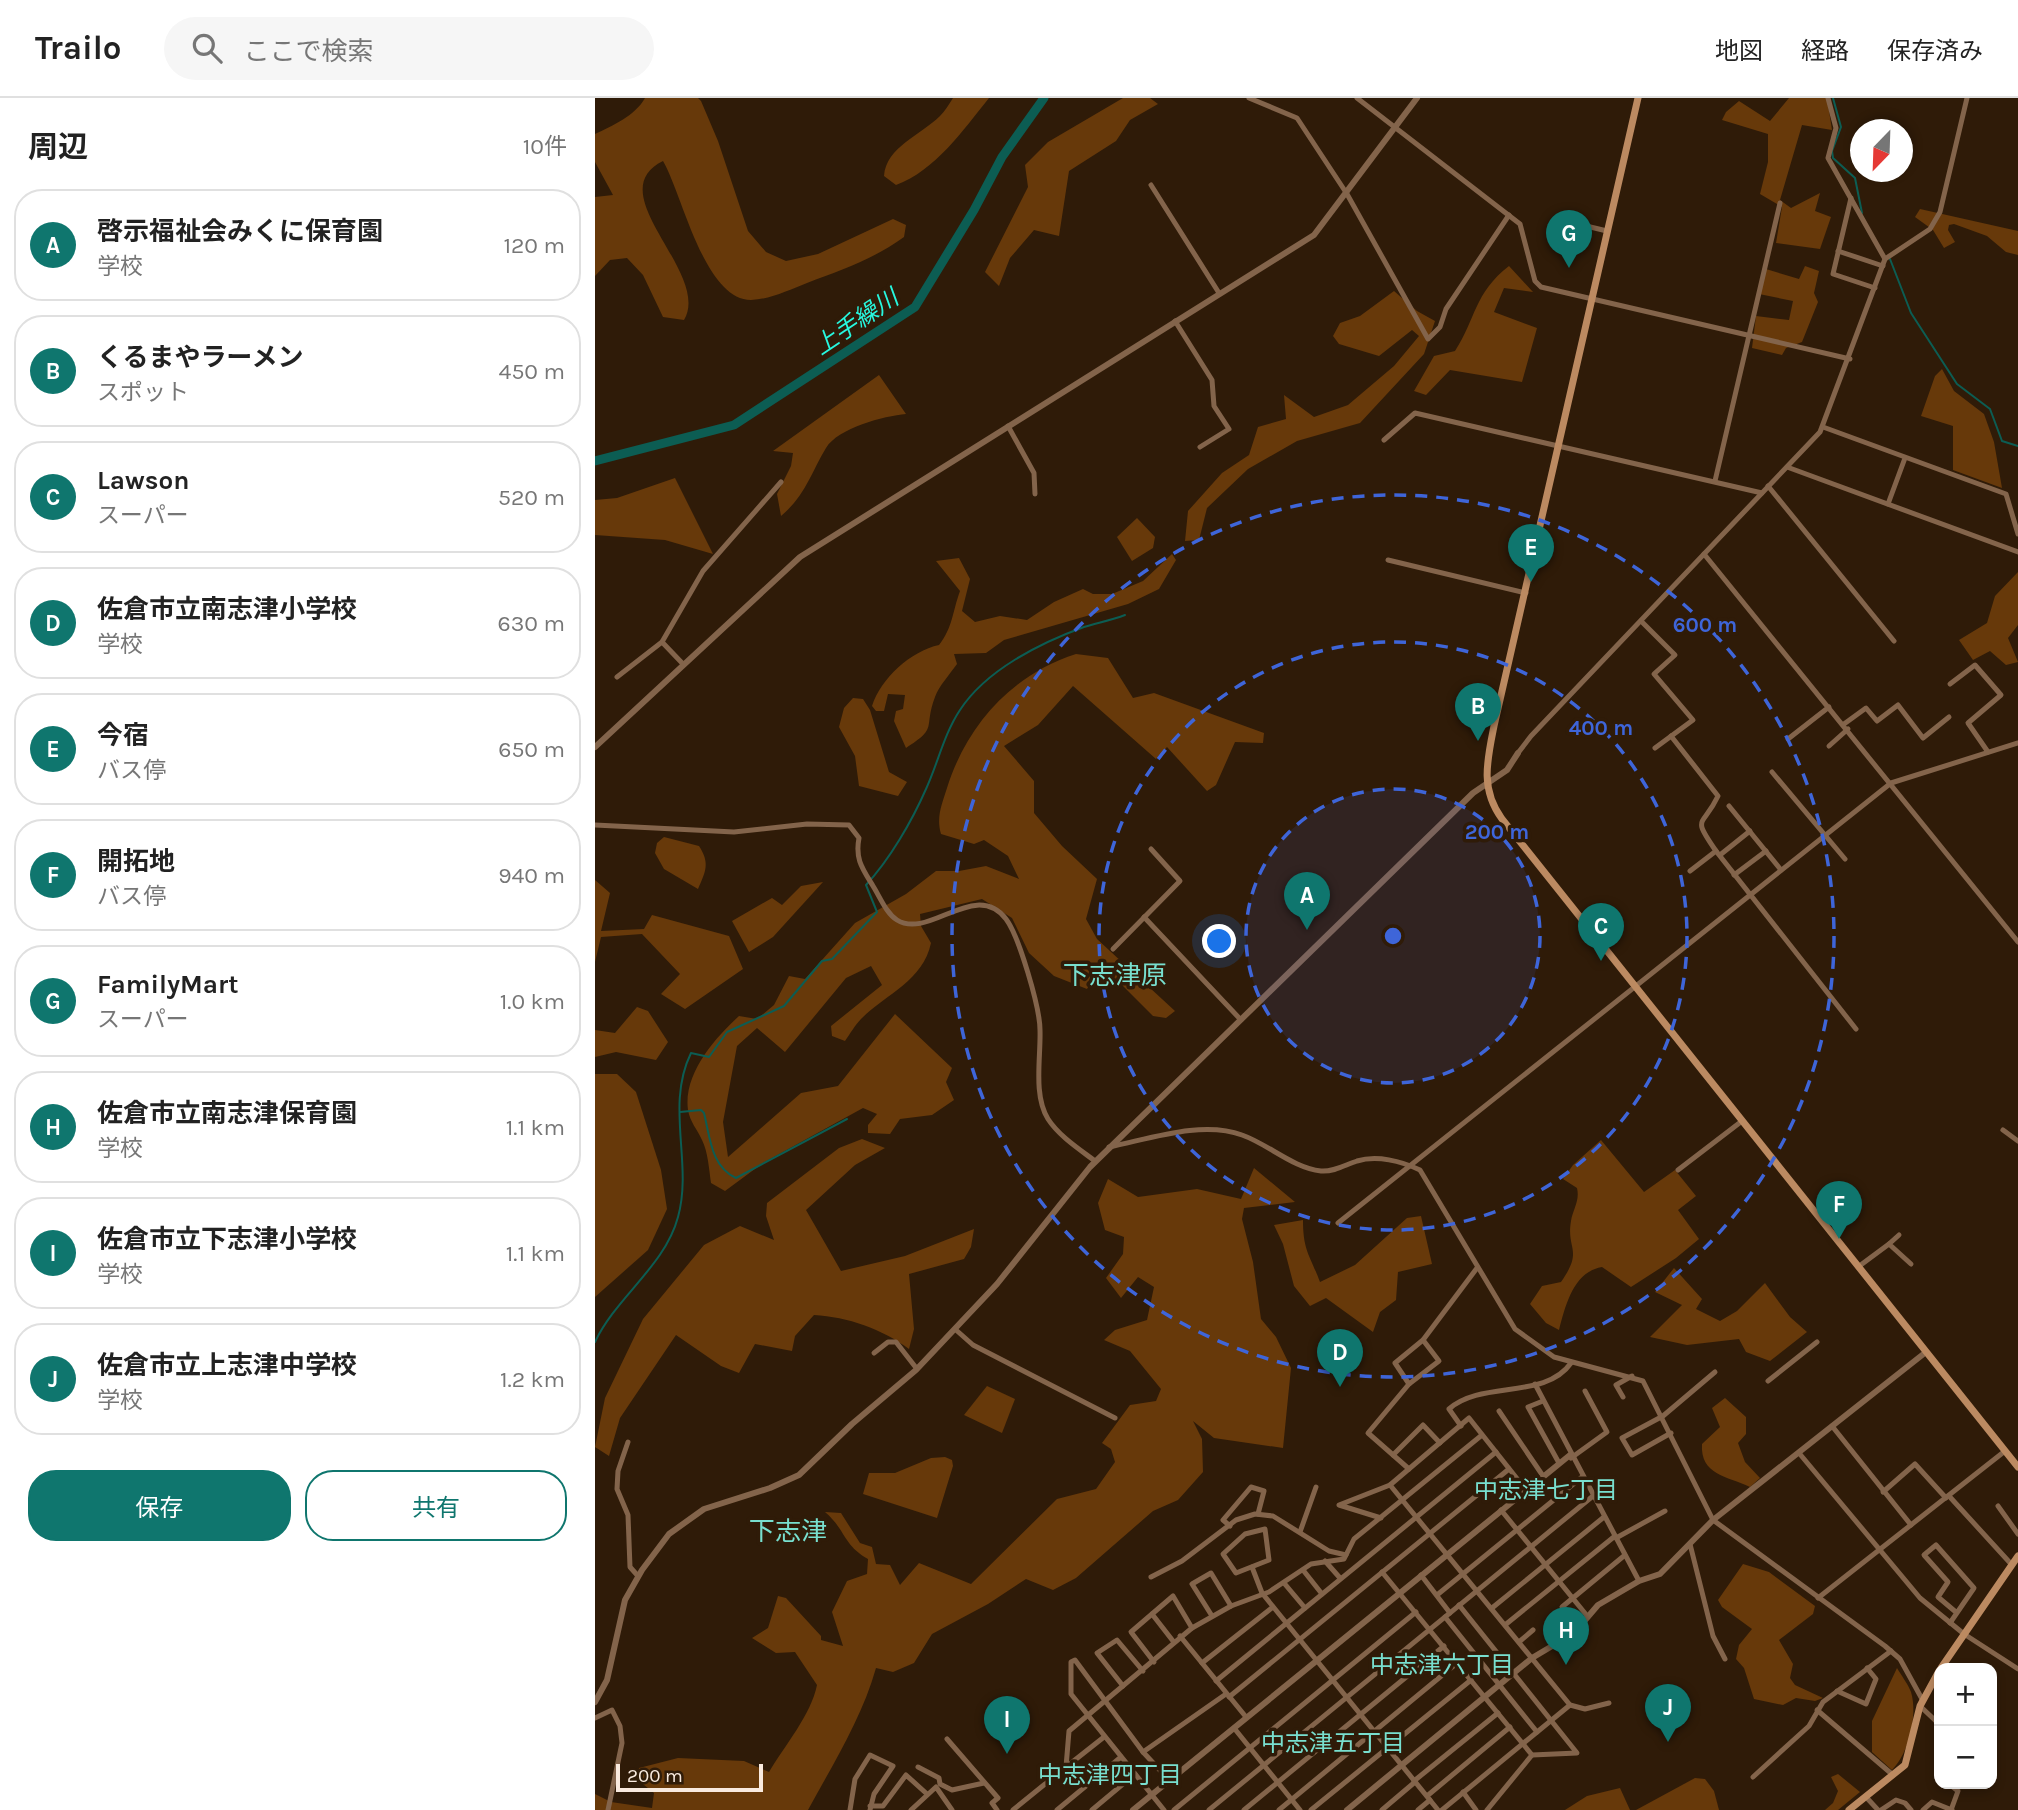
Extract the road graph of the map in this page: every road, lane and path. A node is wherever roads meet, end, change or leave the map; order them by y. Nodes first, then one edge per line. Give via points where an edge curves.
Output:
1 (1249, 98) edge
2 (1357, 98) edge
3 (1417, 98) edge
4 (1828, 98) edge
5 (1967, 98) edge
6 (1636, 99) edge
7 (1396, 128) junction
8 (1151, 185) dead end
9 (1347, 194) junction
10 (1851, 197) junction
11 (1780, 203) dead end
12 (1509, 215) junction
13 (1557, 219) dead end
14 (1608, 231) junction
15 (1838, 251) junction
16 (1887, 257) junction
17 (1883, 266) junction
18 (1875, 288) junction
19 (1219, 293) junction
20 (1591, 300) junction
21 (1175, 321) junction
22 (1749, 336) junction
23 (1850, 359) junction
24 (1008, 426) junction
25 (1823, 427) junction
26 (1384, 440) dead end
27 (1558, 446) junction
28 (1201, 447) dead end
29 (1905, 458) junction
30 (1787, 467) junction
31 (1715, 481) junction
32 (781, 482) dead end
33 (1768, 486) junction
34 (1762, 493) junction
35 (1035, 494) dead end
36 (1888, 504) junction
37 (2018, 534) edge
38 (2018, 552) edge
39 (1705, 554) junction
40 (1388, 560) dead end
41 (1526, 593) junction
42 (1641, 621) junction
43 (1894, 641) dead end
44 (662, 642) junction
45 (683, 664) junction
46 (617, 677) dead end
47 (1950, 684) dead end
48 (1829, 707) junction
49 (1949, 717) dead end
50 (1846, 727) junction
51 (1671, 736) junction
52 (1788, 739) dead end
53 (2018, 743) edge
54 (1829, 746) dead end
55 (595, 747) edge
56 (1655, 748) dead end
57 (1988, 752) junction
58 (1518, 753) joint
59 (1772, 772) dead end
60 (1891, 783) junction
61 (1486, 785) junction
62 (1729, 806) dead end
63 (595, 825) edge
64 (1750, 831) junction
65 (1825, 835) junction
66 (1151, 849) dead end
67 (1766, 851) junction
68 (1718, 853) junction
69 (1845, 859) dead end
70 (1781, 870) junction
71 (1691, 871) dead end
72 (1734, 875) junction
73 (1749, 895) junction
74 (1143, 917) junction
75 (2018, 942) edge
76 (1112, 949) dead end
77 (1635, 986) junction
78 (1241, 1020) junction
79 (1856, 1029) dead end
80 (1742, 1121) junction
81 (2003, 1130) dead end
82 (2018, 1141) edge
83 (1109, 1147) junction
84 (1095, 1161) junction
85 (1410, 1165) junction
86 (1678, 1170) dead end
87 (1338, 1223) dead end
88 (1899, 1235) dead end
89 (1889, 1244) junction
90 (1912, 1265) dead end
91 (1858, 1267) junction
92 (1477, 1268) junction
93 (956, 1330) junction
94 (1423, 1340) junction
95 (1817, 1342) dead end
96 (1926, 1352) junction
97 (874, 1353) dead end
98 (1571, 1363) junction
99 (917, 1369) junction
100 (1715, 1372) dead end
101 (1632, 1376) junction
102 (1768, 1381) dead end
103 (1409, 1384) junction
104 (1535, 1384) junction
105 (1585, 1391) dead end
106 (1623, 1397) dead end
107 (1543, 1401) junction
108 (1499, 1411) dead end
109 (1663, 1416) junction
110 (1115, 1418) dead end
111 (1461, 1426) junction
112 (1832, 1426) junction
113 (1671, 1433) junction
114 (1482, 1435) junction
115 (628, 1442) dead end
116 (1440, 1443) junction
117 (2005, 1451) junction
118 (1496, 1452) junction
119 (1798, 1453) junction
120 (1393, 1455) junction
121 (1571, 1456) junction
122 (1559, 1463) junction
123 (2018, 1467) edge
124 (1409, 1469) junction
125 (1509, 1469) junction
126 (1543, 1476) junction
127 (1582, 1477) junction
128 (1390, 1485) junction
129 (1316, 1487) dead end
130 (1527, 1490) junction
131 (1883, 1492) junction
132 (1593, 1496) junction
133 (1948, 1497) junction
134 (1402, 1500) junction
135 (1998, 1506) dead end
136 (1501, 1510) junction
137 (1665, 1511) dead end
138 (1258, 1514) junction
139 (1416, 1517) junction
140 (1604, 1517) junction
141 (1381, 1518) junction
142 (1713, 1520) junction
143 (1911, 1525) junction
144 (1230, 1526) junction
145 (1517, 1530) junction
146 (1300, 1532) junction
147 (1429, 1533) junction
148 (2018, 1534) edge
149 (1615, 1537) junction
150 (1690, 1544) junction
151 (1531, 1547) junction
152 (1878, 1551) junction
153 (1447, 1554) junction
154 (1346, 1555) junction
155 (1625, 1555) junction
156 (2018, 1556) edge
157 (1325, 1561) junction
158 (1545, 1564) junction
159 (2011, 1565) junction
160 (1252, 1567) junction
161 (1303, 1570) junction
162 (1383, 1572) junction
163 (1463, 1574) junction
164 (1421, 1575) junction
165 (638, 1576) junction
166 (1151, 1577) dead end
167 (1341, 1578) junction
168 (1639, 1581) junction
169 (1559, 1582) junction
170 (1284, 1583) junction
171 (1477, 1591) junction
172 (1262, 1593) junction
173 (1400, 1593) junction
174 (1322, 1594) junction
175 (1437, 1595) junction
176 (1572, 1598) junction
177 (1818, 1598) junction
178 (1459, 1605) junction
179 (1231, 1606) junction
180 (1273, 1607) junction
181 (1562, 1607) dead end
182 (1305, 1608) junction
183 (1492, 1608) junction
184 (1416, 1612) junction
185 (1957, 1613) junction
186 (1151, 1614) junction
187 (1448, 1615) junction
188 (1212, 1616) junction
189 (1588, 1617) junction
190 (1287, 1623) junction
191 (1950, 1623) junction
192 (1505, 1625) junction
193 (1192, 1628) junction
194 (1430, 1629) junction
195 (1533, 1630) dead end
196 (1964, 1634) junction
197 (1180, 1636) junction
198 (1300, 1639) junction
199 (1173, 1641) junction
200 (1519, 1642) junction
201 (1444, 1647) junction
202 (1891, 1651) junction
203 (1532, 1658) junction
204 (1725, 1659) dead end
205 (1316, 1660) junction
206 (1154, 1662) junction
207 (1457, 1663) junction
208 (1944, 1663) edge
209 (1202, 1664) junction
210 (1867, 1668) junction
211 (2018, 1670) edge
212 (1143, 1671) junction
213 (1514, 1672) junction
214 (1934, 1679) edge
215 (1333, 1680) junction
216 (1471, 1680) junction
217 (1216, 1681) junction
218 (1499, 1685) junction
219 (1123, 1686) junction
220 (1837, 1691) junction
221 (1228, 1696) junction
222 (1347, 1697) junction
223 (1485, 1697) junction
224 (1107, 1699) junction
225 (595, 1702) edge
226 (1921, 1702) junction
227 (1609, 1703) dead end
228 (1570, 1705) junction
229 (1818, 1710) junction
230 (1498, 1713) junction
231 (1360, 1714) junction
232 (1087, 1715) junction
233 (1246, 1717) junction
234 (595, 1718) edge
235 (1934, 1718) edge
236 (1552, 1719) junction
237 (1510, 1727) junction
238 (1234, 1728) junction
239 (1373, 1730) junction
240 (1537, 1732) junction
241 (1104, 1737) junction
242 (947, 1739) dead end
243 (1523, 1743) junction
244 (1387, 1747) junction
245 (1250, 1748) junction
246 (1143, 1752) junction
247 (1532, 1755) junction
248 (1121, 1757) junction
249 (1264, 1765) junction
250 (1402, 1766) junction
251 (918, 1767) dead end
252 (1066, 1767) junction
253 (1135, 1774) junction
254 (1893, 1775) junction
255 (1753, 1777) dead end
256 (1170, 1781) junction
257 (1278, 1782) junction
258 (1415, 1782) junction
259 (984, 1783) junction
260 (938, 1785) junction
261 (1955, 1789) edge
262 (1463, 1792) junction
263 (926, 1794) junction
264 (1152, 1795) junction
265 (1866, 1797) junction
266 (1291, 1798) junction
267 (1428, 1798) junction
268 (870, 1808) edge
269 (951, 1809) edge
270 (1061, 1809) edge
271 (608, 1810) edge
272 (850, 1810) edge
273 (911, 1810) edge
274 (997, 1810) edge
275 (1013, 1810) edge
276 (1092, 1810) edge
277 (1133, 1810) edge
278 (1164, 1810) edge
279 (1174, 1810) edge
280 (1209, 1810) edge
281 (1244, 1810) edge
282 (1279, 1810) edge
283 (1300, 1810) edge
284 (1311, 1810) edge
285 (1347, 1810) edge
286 (1382, 1810) edge
287 (1418, 1810) edge
288 (1440, 1810) edge
289 (1475, 1810) edge
290 (1487, 1810) edge
291 (1849, 1810) edge
292 (1880, 1810) edge
293 (1911, 1810) edge
294 (1923, 1810) edge
295 (1952, 1810) edge

1 - 9 street via 1297,118
2 - 7 street
3 - 7 street
4 - 10 street via 1836,128 1828,158
5 - 16 street via 1940,212 1930,229
6 - 14 main road
7 - 9 street
7 - 12 street
8 - 19 street
9 - 12 street via 1428,339
9 - 19 street via 1314,235
10 - 15 street
10 - 16 street
11 - 22 street
12 - 20 street via 1523,227 1537,285
13 - 14 street
14 - 20 main road
15 - 17 street
15 - 18 street via 1833,274
16 - 17 street
17 - 18 street
18 - 23 street
19 - 21 street
20 - 22 street
20 - 27 main road
21 - 24 street
21 - 28 street via 1212,380 1214,406 1229,429
22 - 23 street
22 - 31 street
23 - 25 street
24 - 35 street via 1034,473
24 - 45 street via 800,557
25 - 29 street
25 - 30 street
26 - 27 street via 1415,413
27 - 31 street
27 - 41 main road
29 - 36 street
29 - 37 street via 2005,494
30 - 33 street
30 - 36 street
31 - 34 street
32 - 44 street via 703,570
33 - 34 street
33 - 43 street
34 - 39 street
36 - 38 street
39 - 42 street
39 - 48 street
40 - 41 street
41 - 61 main road via 1488,753
42 - 51 street via 1675,655 1654,674 1693,720
42 - 58 street
44 - 45 street
44 - 46 street
45 - 55 street
47 - 57 street via 1975,665 2001,695 1968,723
48 - 50 street
48 - 52 street
49 - 50 street via 1923,738 1898,705 1877,721 1866,708
50 - 54 street
50 - 60 street
51 - 56 street
51 - 68 street via 1718,796 1701,821 1701,829
53 - 57 street
57 - 60 street
58 - 61 street via 1507,770
59 - 65 street
60 - 65 street
60 - 75 street
61 - 77 main road via 1502,819
61 - 78 street
62 - 64 street
63 - 84 street via 734,832 807,824 849,825 859,838 856,857 898,921 917,924 979,905 998,912 1009,924 1036,1000 1044,1111 1056,1130
64 - 67 street
64 - 68 street
65 - 69 street
65 - 70 street
66 - 74 street via 1180,881
67 - 70 street
67 - 72 street
68 - 71 street
68 - 72 street
70 - 73 street
72 - 73 street
73 - 77 street
73 - 79 street
74 - 76 street
74 - 78 street
77 - 80 main road
77 - 85 street
78 - 83 street
80 - 86 street
80 - 91 main road
81 - 82 street
83 - 84 street
83 - 85 street via 1220,1129 1321,1171 1367,1158
84 - 93 street
85 - 87 street
85 - 92 street via 1420,1170 1440,1199
88 - 89 street
89 - 90 street
89 - 91 street
91 - 96 main road
92 - 94 street
92 - 98 street via 1515,1328 1539,1348
93 - 99 street
93 - 110 street via 973,1345
94 - 103 street via 1395,1363
94 - 103 street via 1439,1362
95 - 102 street
96 - 112 street
96 - 117 main road
97 - 99 street via 888,1342 896,1342
98 - 101 street
98 - 104 street via 1559,1375
99 - 165 street via 799,1475 691,1516 659,1546
100 - 109 street
101 - 106 street via 1616,1385
101 - 109 street via 1650,1388
103 - 120 street via 1369,1433
104 - 107 street
104 - 111 street via 1460,1400 1449,1409
105 - 121 street via 1607,1432
107 - 121 street
107 - 122 street via 1528,1407
108 - 126 street
109 - 113 street
109 - 113 street via 1622,1438 1632,1455
111 - 114 street via 1469,1419
111 - 116 street
112 - 119 street
112 - 131 street
113 - 142 street
114 - 118 street
114 - 134 street
115 - 165 street via 617,1489 628,1515 630,1567
116 - 120 street via 1423,1425
116 - 124 street
117 - 123 main road
117 - 133 street
118 - 125 street
118 - 139 street
119 - 142 street
119 - 152 street
120 - 124 street
121 - 122 street
121 - 127 street
122 - 126 street
124 - 128 street
125 - 130 street
125 - 147 street
126 - 130 street
127 - 132 street
127 - 145 street
128 - 134 street
128 - 141 street via 1339,1505
129 - 146 street
130 - 136 street
131 - 133 street via 1915,1464
131 - 143 street
132 - 140 street
132 - 151 street
133 - 143 street
133 - 159 street
134 - 139 street
134 - 141 street
135 - 148 street
136 - 145 street
136 - 153 street
137 - 149 street
138 - 144 street
138 - 144 street via 1264,1491 1251,1488 1223,1520
138 - 146 street via 1273,1516
139 - 147 street
139 - 167 street
140 - 149 street
140 - 158 street
141 - 154 street via 1354,1539
142 - 150 street
142 - 177 street
143 - 152 street
144 - 166 street
145 - 151 street
145 - 163 street
146 - 154 street via 1329,1551
147 - 153 street
147 - 162 street
149 - 155 street
149 - 169 street
150 - 168 street via 1660,1574
150 - 204 street via 1713,1636
151 - 158 street
151 - 171 street
152 - 177 street
152 - 191 street via 1920,1598
153 - 163 street
153 - 164 street
154 - 157 street
155 - 168 street
155 - 176 street
156 - 159 main road
157 - 161 street
157 - 167 street
158 - 169 street
158 - 183 street
159 - 196 main road
160 - 160 street via 1236,1573 1223,1554 1245,1534 1265,1529 1269,1560
160 - 172 street
161 - 170 street
161 - 174 street
162 - 173 street
162 - 198 street
163 - 171 street
163 - 175 street
164 - 173 street
164 - 175 street
165 - 225 street via 625,1600 603,1691
167 - 174 street
168 - 189 street via 1598,1605
169 - 176 street
169 - 192 street
170 - 172 street
170 - 182 street
171 - 178 street
171 - 183 street
172 - 179 street
172 - 180 street
173 - 184 street
173 - 205 street
174 - 182 street
175 - 187 street
176 - 181 street
176 - 189 street
177 - 202 street
178 - 187 street
178 - 213 street
179 - 188 street
179 - 188 street via 1211,1573 1192,1584
180 - 190 street
180 - 209 street
182 - 190 street
183 - 192 street
184 - 194 street
184 - 215 street
185 - 185 street via 1974,1588 1936,1545 1924,1555 1948,1582 1938,1597
185 - 191 street
186 - 193 street via 1173,1596
186 - 199 street
186 - 206 street via 1131,1632
187 - 194 street
187 - 218 street
188 - 193 street
189 - 203 street via 1574,1633
190 - 198 street
190 - 217 street
191 - 196 street
192 - 200 street
193 - 197 street
194 - 201 street
194 - 222 street
195 - 200 street
196 - 208 main road
196 - 211 street
197 - 199 street
197 - 209 street
198 - 205 street
198 - 221 street
199 - 206 street
200 - 203 street
201 - 207 street
201 - 231 street
202 - 210 street
202 - 226 street via 1900,1659
203 - 213 street
203 - 228 street
205 - 215 street
205 - 233 street
206 - 212 street
207 - 216 street
207 - 239 street
209 - 217 street
210 - 220 street
210 - 220 street via 1877,1679 1866,1704
212 - 219 street
212 - 219 street via 1117,1640 1097,1653
213 - 218 street
213 - 236 street
214 - 226 main road
215 - 222 street
215 - 245 street
216 - 223 street
216 - 244 street
217 - 221 street
218 - 223 street
218 - 240 street
219 - 224 street
220 - 229 street
221 - 233 street
221 - 246 street
222 - 231 street
222 - 249 street
223 - 230 street
223 - 250 street
224 - 232 street
224 - 232 street via 1075,1660 1072,1662 1071,1694
224 - 246 street
226 - 235 street
226 - 254 main road via 1908,1758
227 - 228 street via 1585,1709
228 - 236 street
229 - 254 street
229 - 255 street via 1785,1751
230 - 237 street
230 - 258 street
231 - 239 street
231 - 257 street
232 - 241 street
232 - 252 street via 1069,1731
233 - 238 street
234 - 271 street via 612,1710 622,1736
236 - 240 street
236 - 247 street via 1577,1753
237 - 243 street
237 - 267 street
238 - 245 street
238 - 256 street
239 - 244 street
239 - 266 street
240 - 243 street
241 - 248 street
241 - 252 street
242 - 259 street
243 - 247 street
243 - 262 street
244 - 250 street
244 - 284 street
245 - 249 street
245 - 279 street
246 - 256 street
247 - 290 street
248 - 253 street
248 - 270 street
249 - 257 street
249 - 280 street
250 - 258 street
250 - 285 street
251 - 260 street via 939,1778
252 - 275 street
253 - 264 street
253 - 276 street
254 - 265 main road
256 - 264 street
257 - 266 street
257 - 281 street
258 - 267 street
258 - 286 street
259 - 260 street via 953,1790
259 - 274 street via 998,1798 992,1803
260 - 263 street
260 - 269 street
261 - 295 street
262 - 288 street
262 - 289 street
263 - 268 street via 906,1775 883,1806
263 - 273 street
264 - 277 street
264 - 278 street
265 - 291 main road
265 - 292 street
266 - 282 street
266 - 283 street
267 - 287 street
267 - 288 street
268 - 272 street via 893,1766 870,1755 855,1779
292 - 293 street via 1896,1800
294 - 295 street via 1932,1802

